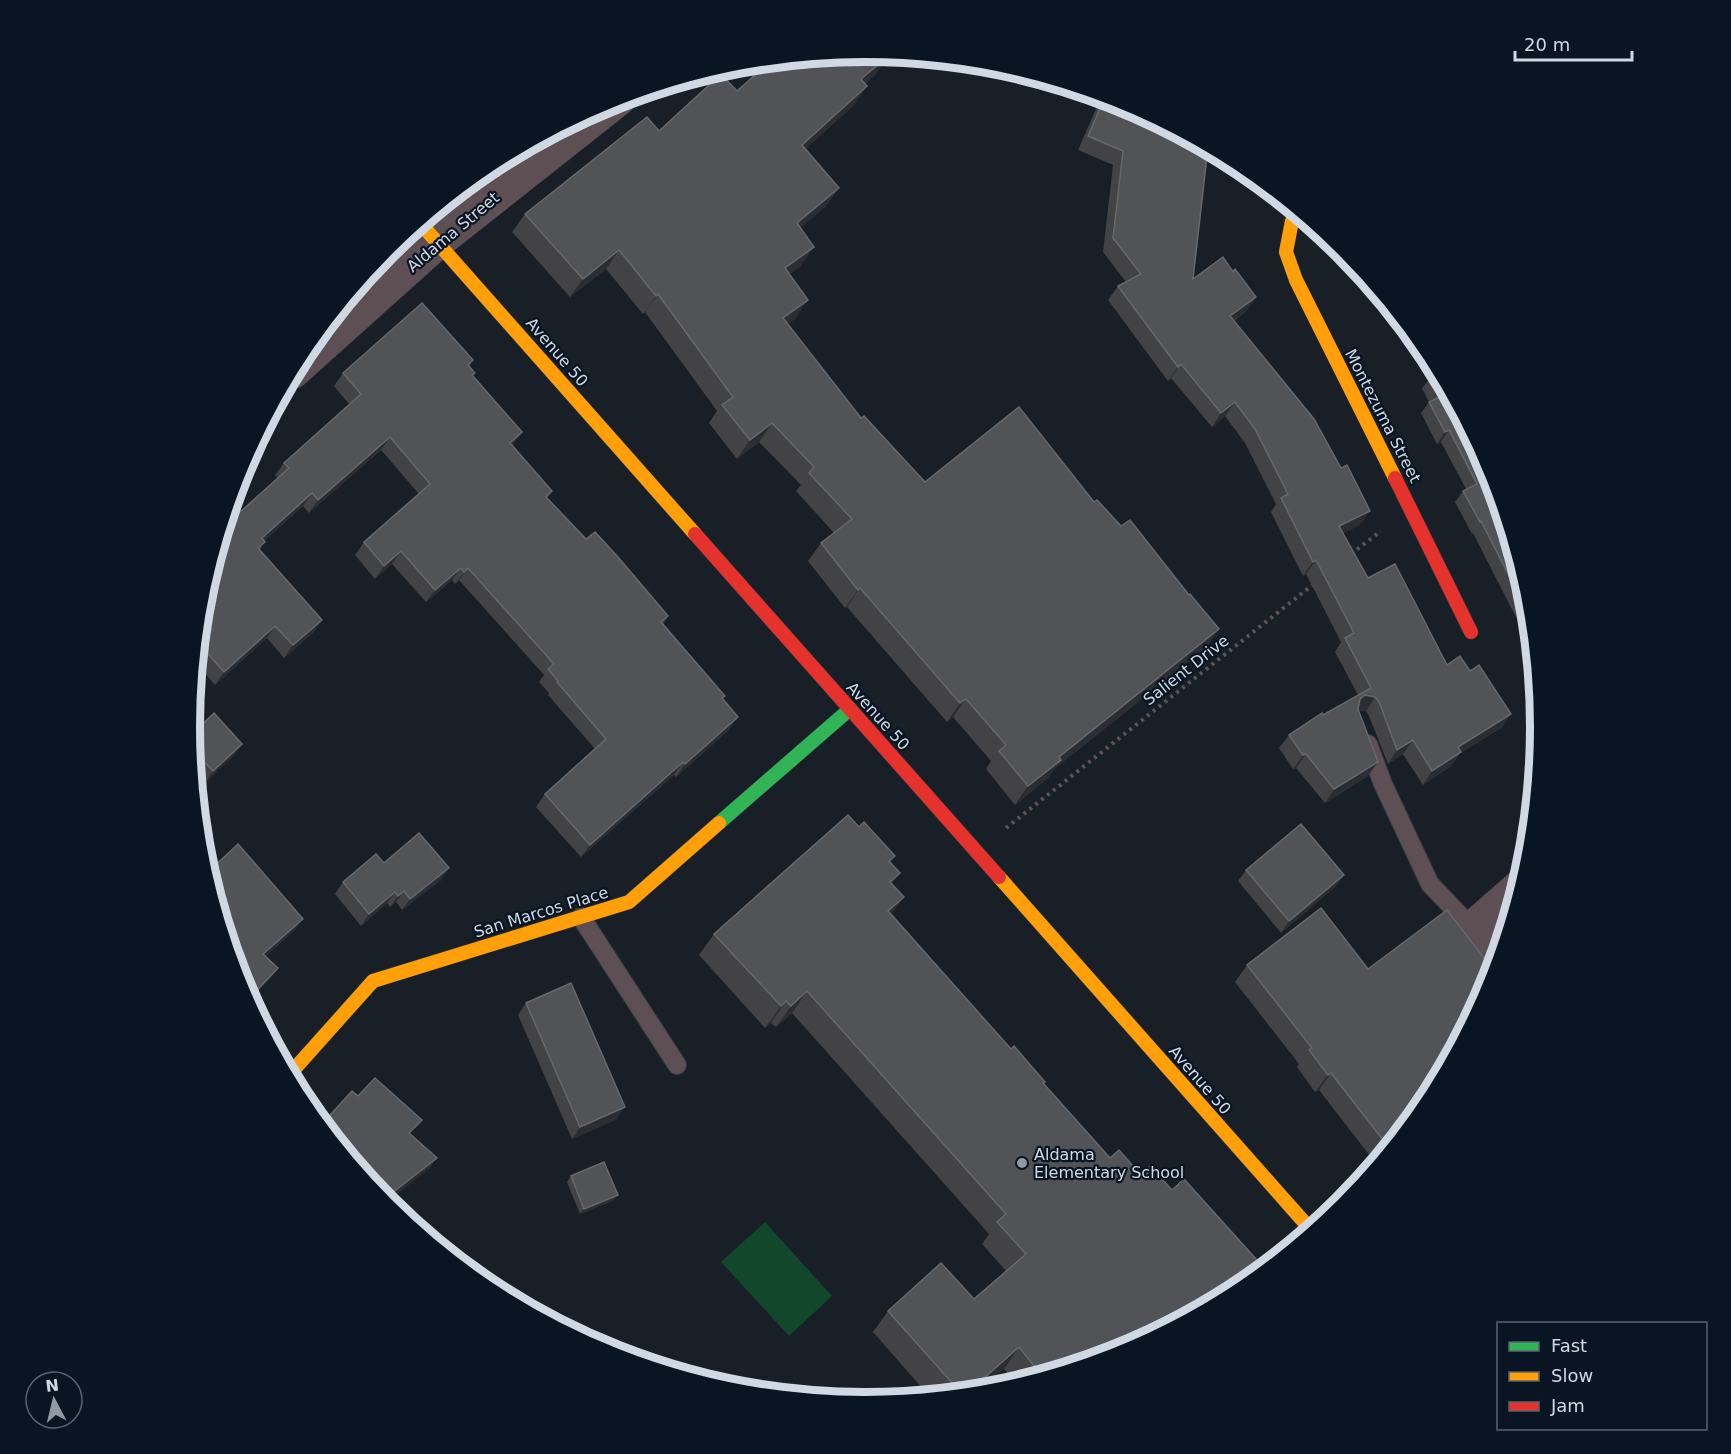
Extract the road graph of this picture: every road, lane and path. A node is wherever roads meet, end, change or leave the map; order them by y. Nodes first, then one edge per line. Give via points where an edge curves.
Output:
1 (581, 125) edge
2 (1294, 219) edge
3 (429, 232) edge
4 (326, 338) edge
5 (1411, 507) junction
6 (1346, 559) edge
7 (1318, 580) edge
8 (1471, 632) dead end
9 (850, 710) junction
10 (1363, 731) edge
11 (977, 851) junction
12 (1509, 896) edge
13 (581, 917) junction
14 (1472, 928) junction
15 (1492, 950) edge
16 (677, 1065) dead end
17 (294, 1068) edge
18 (1306, 1225) edge

1 - 3 street, Aldama Street
2 - 5 street, Montezuma Street via 1286,252 1293,270
3 - 4 street, Aldama Street
3 - 9 street, Avenue 50
5 - 6 path
5 - 8 street, Montezuma Street
7 - 11 path, Salient Drive
9 - 11 street, Avenue 50
9 - 13 street, San Marcos Place via 629,902
10 - 14 lane via 1430,885
11 - 18 street, Avenue 50
12 - 14 street
13 - 16 lane
13 - 17 street, San Marcos Place via 373,981
14 - 15 street

